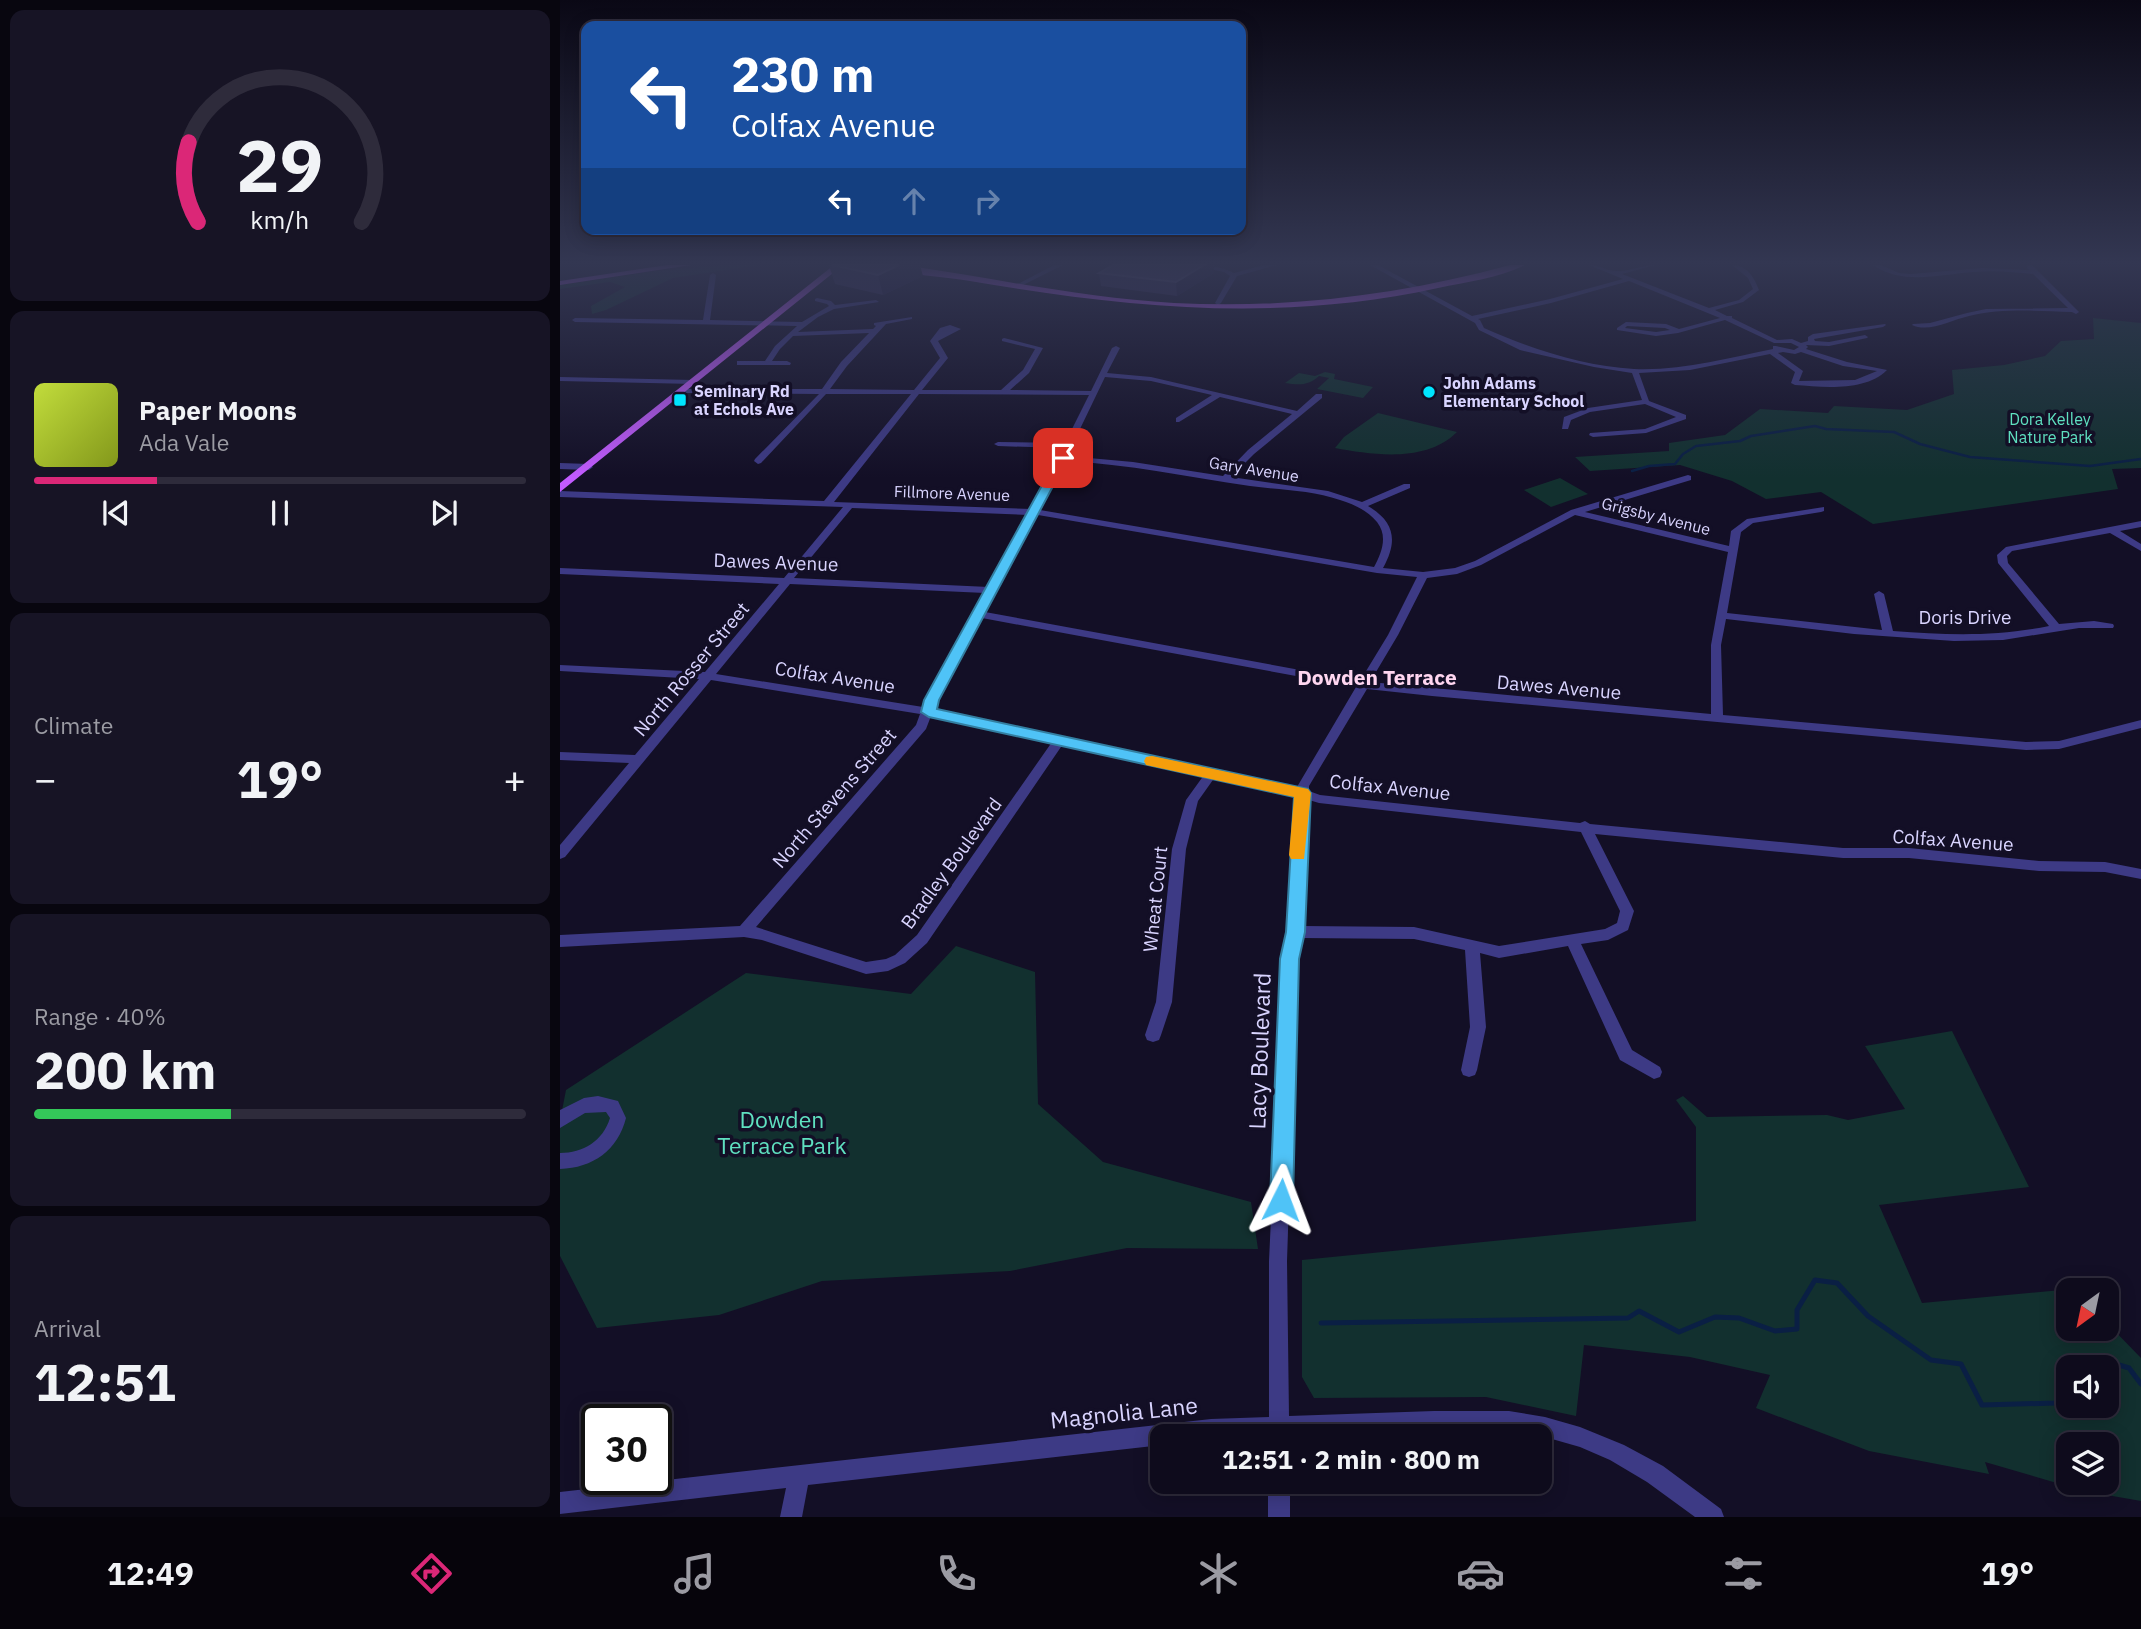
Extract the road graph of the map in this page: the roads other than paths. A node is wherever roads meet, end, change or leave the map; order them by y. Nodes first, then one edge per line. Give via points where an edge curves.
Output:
1 (751, 336) edge
2 (792, 336) edge
3 (872, 336) edge
4 (1500, 336) edge
5 (1761, 336) edge
6 (1814, 336) edge
7 (938, 337) dead end
8 (1865, 337) dead end
9 (1004, 340) dead end
10 (1812, 342) junction
11 (1777, 346) junction
12 (1802, 347) junction
13 (1116, 348) dead end
14 (740, 363) dead end
15 (767, 363) junction
16 (787, 363) dead end
17 (1635, 371) junction
18 (1103, 375) junction
19 (560, 379) edge
20 (694, 382) junction
21 (682, 391) junction
22 (823, 392) junction
23 (1004, 392) junction
24 (915, 393) junction
25 (1093, 393) junction
26 (1218, 395) junction
27 (1319, 396) dead end
28 (1646, 402) junction
29 (1297, 413) junction
30 (1179, 420) dead end
31 (1565, 428) dead end
32 (1593, 435) dead end
33 (998, 444) dead end
34 (1066, 446) junction
35 (1063, 458) junction
36 (758, 461) dead end
37 (560, 466) edge
38 (589, 467) junction
39 (1688, 478) dead end
40 (1225, 479) junction
41 (1407, 486) dead end
42 (560, 492) edge
43 (827, 504) junction
44 (849, 506) junction
45 (1362, 506) junction
46 (1821, 509) dead end
47 (1035, 512) junction
48 (1574, 512) junction
49 (2141, 524) edge
50 (2110, 529) junction
51 (2141, 548) edge
52 (1732, 550) junction
53 (1377, 570) junction
54 (560, 571) edge
55 (1423, 575) junction
56 (789, 579) junction
57 (991, 590) junction
58 (1879, 594) dead end
59 (978, 614) junction
60 (1720, 615) junction
61 (2109, 626) dead end
62 (2056, 628) junction
63 (1888, 633) junction
64 (560, 668) edge
65 (708, 676) junction
66 (1363, 685) junction
67 (929, 712) junction
68 (1717, 719) junction
69 (2141, 724) edge
70 (1059, 741) junction
71 (560, 756) edge
72 (637, 759) junction
73 (1211, 774) junction
74 (1303, 793) junction
75 (1585, 827) junction
76 (560, 854) edge
77 (2141, 874) edge
78 (744, 930) junction
79 (1295, 932) junction
80 (1572, 940) junction
81 (560, 941) edge
82 (1472, 946) junction
83 (1153, 1035) dead end
84 (1469, 1070) dead end
85 (1654, 1072) dead end
86 (560, 1120) edge
87 (560, 1161) edge
88 (1279, 1424) edge
89 (1400, 1424) edge
90 (1527, 1424) edge
91 (1552, 1429) edge
92 (1150, 1436) edge
93 (799, 1475) junction
94 (1279, 1494) edge
95 (560, 1503) edge
96 (791, 1517) edge
97 (1279, 1517) edge
98 (1713, 1517) edge

1 - 20 main road
2 - 15 street via 772,352
3 - 22 street
4 - 17 street via 1532,350
5 - 11 street
6 - 10 street
7 - 24 street via 934,341 944,358
8 - 10 street via 1829,344
9 - 23 street via 1039,348 1026,371
10 - 12 street
11 - 12 street
11 - 12 street via 1799,371 1795,383 1872,379 1883,370 1836,361
11 - 17 street via 1679,368
13 - 18 street, North Stevens Street
14 - 15 street
15 - 16 street
17 - 28 street
18 - 25 street, North Stevens Street
18 - 26 street via 1140,377
19 - 20 street
20 - 21 main road
21 - 22 street
21 - 38 main road
22 - 24 street
22 - 36 street
23 - 24 street
23 - 25 street
24 - 43 street
25 - 34 street, North Stevens Street
26 - 29 street
26 - 30 street
27 - 29 street
28 - 31 street via 1578,413 1567,419
28 - 32 street via 1683,417 1646,431
29 - 40 street
33 - 34 street
34 - 35 street, North Stevens Street
35 - 40 street, Gary Avenue
35 - 47 street, North Stevens Street
37 - 38 street
38 - 42 main road
39 - 48 street, Fillmore Avenue
40 - 45 street, Gary Avenue via 1320,493
41 - 45 street
42 - 43 street, Fillmore Avenue
43 - 44 street, Fillmore Avenue
44 - 47 street, Fillmore Avenue
44 - 56 street, North Rosser Street
45 - 53 street via 1380,521 1388,537 1389,547
46 - 52 street via 1744,524 1736,531
47 - 53 street, Fillmore Avenue
47 - 57 street, North Stevens Street
48 - 52 street, Grigsby Avenue
48 - 55 street, Fillmore Avenue via 1471,566
49 - 50 street, Doris Drive
50 - 51 street
50 - 62 street, Doris Drive via 2002,555 2003,564
52 - 60 street
53 - 55 street, Fillmore Avenue
54 - 56 street, Dawes Avenue
55 - 66 street
56 - 57 street, Dawes Avenue
56 - 65 street, North Rosser Street
57 - 59 street, North Stevens Street
58 - 63 street
59 - 66 street, Dawes Avenue
59 - 67 street, North Stevens Street
60 - 63 street, Doris Drive
60 - 68 street
61 - 62 street
62 - 63 street, Doris Drive via 1994,638
64 - 65 street, Colfax Avenue
65 - 67 street, Colfax Avenue
65 - 72 street, North Rosser Street
66 - 68 street, Dawes Avenue
66 - 74 street
67 - 70 street, Colfax Avenue
67 - 78 street, North Stevens Street via 922,726
68 - 69 street, Dawes Avenue via 2026,746 2059,745
70 - 73 street, Colfax Avenue
70 - 78 street, Bradley Boulevard via 922,939 900,959 866,968
71 - 72 street
72 - 76 street, North Rosser Street
73 - 74 street, Colfax Avenue
73 - 83 street, Wheat Court via 1192,800 1179,849 1164,1002
74 - 75 street, Colfax Avenue via 1319,799
74 - 79 street, Lacy Boulevard
75 - 77 street, Colfax Avenue via 1830,852 1909,853 2039,866 2105,867
75 - 80 street via 1627,911 1616,931
78 - 81 street, Bradley Boulevard
79 - 82 street via 1414,933
79 - 88 street, Lacy Boulevard via 1290,959 1278,1261
80 - 82 street via 1499,952
80 - 85 street via 1626,1055
82 - 84 street via 1478,1027
86 - 87 street via 596,1103 612,1107 618,1118 613,1134 598,1150 577,1160
89 - 90 street, Magnolia Lane
91 - 98 street, Magnolia Lane via 1617,1452
92 - 93 street, Magnolia Lane
93 - 95 street, Magnolia Lane
93 - 96 street
94 - 97 street

